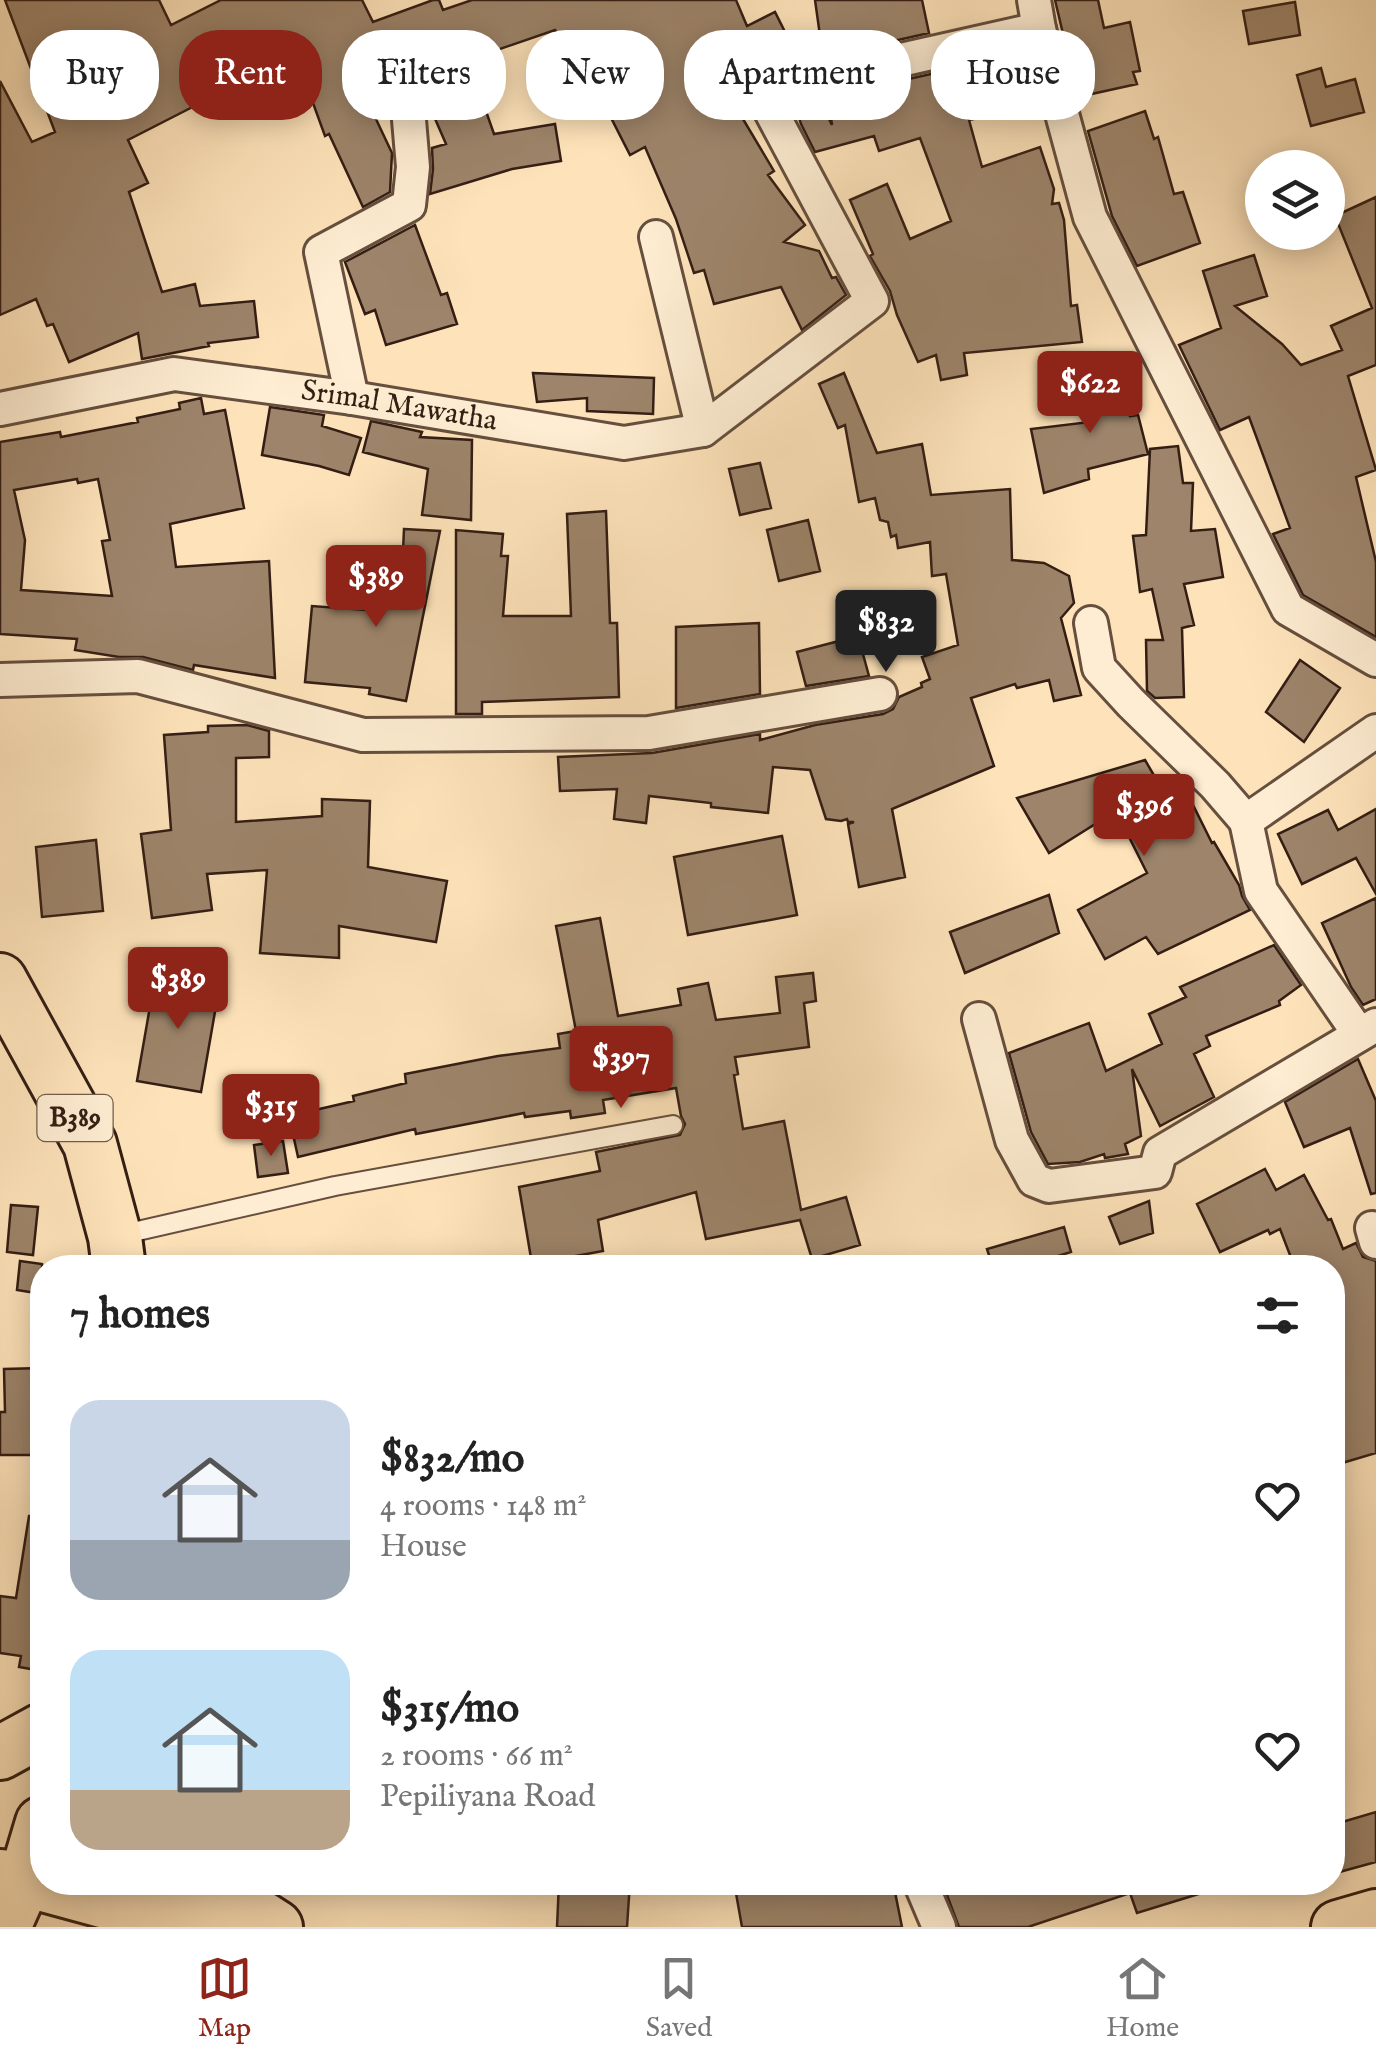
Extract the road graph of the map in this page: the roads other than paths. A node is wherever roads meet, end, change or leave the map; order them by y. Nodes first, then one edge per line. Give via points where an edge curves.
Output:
1 (1036, 15) edge
2 (409, 120) edge
3 (656, 237) dead end
4 (352, 398) junction
5 (0, 409) edge
6 (703, 430) junction
7 (1091, 623) dead end
8 (1376, 660) edge
9 (0, 680) edge
10 (880, 694) dead end
11 (1376, 731) edge
12 (1246, 821) junction
13 (1, 984) edge
14 (979, 1020) dead end
15 (1368, 1030) edge
16 (673, 1126) dead end
17 (117, 1252) edge
18 (30, 1737) edge
19 (0, 1753) edge
20 (24, 1854) edge
21 (925, 1895) edge
22 (164, 1898) edge
23 (1376, 1916) edge
24 (4, 1927) edge
25 (93, 1927) edge
26 (276, 1927) edge
27 (939, 1927) edge
28 (1338, 1927) edge

1 - 6 street, Srimal Mawatha via 776,88 767,104 872,301
1 - 8 street via 1090,216 1288,609
2 - 4 street via 408,205 321,252
3 - 6 street
4 - 5 street, Srimal Mawatha via 174,374
4 - 6 street, Srimal Mawatha via 624,443
7 - 12 street via 1099,668
9 - 10 street via 138,676 363,735 649,733
11 - 12 street
12 - 15 street via 1261,891
13 - 17 main road, B389 via 90,1144
14 - 15 street via 1012,1140 1034,1180 1049,1186 1155,1172 1160,1153
16 - 17 lane via 334,1186
18 - 19 main road
20 - 24 main road
21 - 27 street
22 - 25 main road
22 - 26 main road via 251,1911
23 - 28 main road

